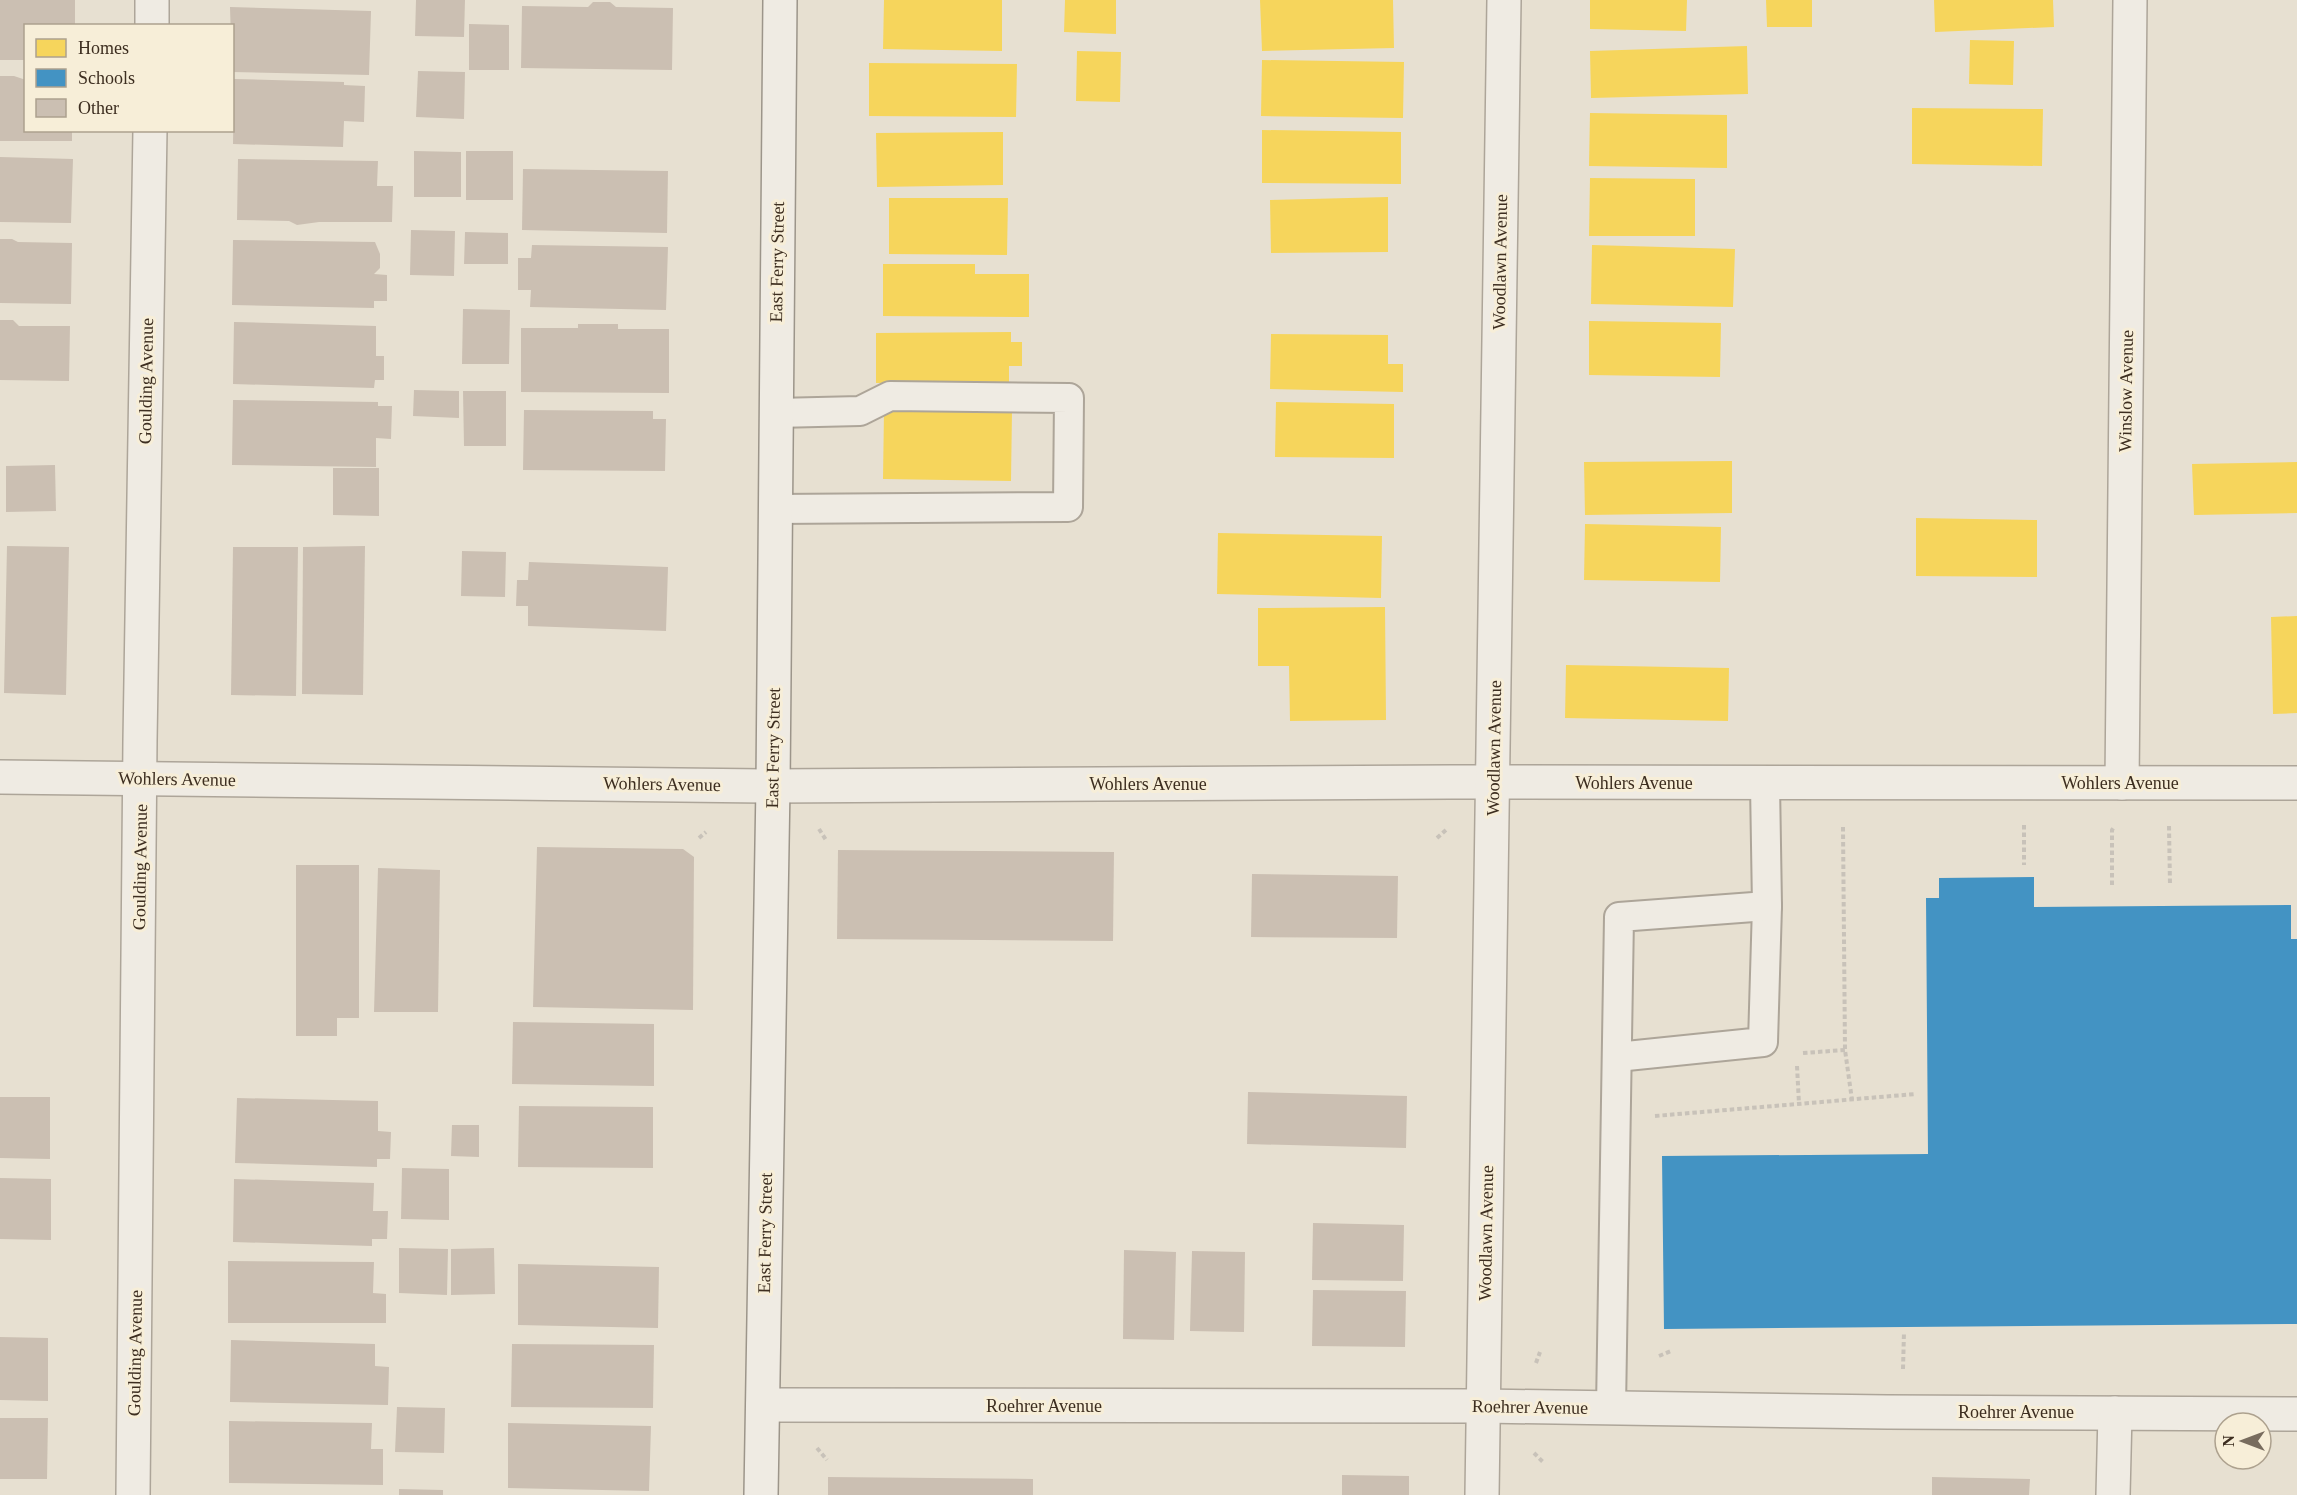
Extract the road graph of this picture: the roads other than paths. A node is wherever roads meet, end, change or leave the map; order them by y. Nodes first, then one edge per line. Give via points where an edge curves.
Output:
1 (152, 0) edge
2 (780, 0) edge
3 (1504, 0) edge
4 (2130, 0) edge
5 (152, 24) edge
6 (150, 132) edge
7 (776, 413) junction
8 (775, 509) junction
9 (0, 777) edge
10 (141, 779) junction
11 (1494, 782) junction
12 (2122, 783) junction
13 (2297, 783) edge
14 (1765, 784) junction
15 (773, 786) junction
16 (1767, 906) junction
17 (1617, 1057) junction
18 (763, 1405) junction
19 (1483, 1406) junction
20 (1611, 1408) junction
21 (2115, 1413) junction
22 (2297, 1414) edge
23 (133, 1495) edge
24 (761, 1495) edge
25 (1482, 1495) edge
26 (2113, 1495) edge

1 - 5 street
2 - 7 street, East Ferry Street
3 - 11 street, Woodlawn Avenue
4 - 12 street, Winslow Avenue
6 - 10 street, Goulding Avenue
7 - 8 street, East Ferry Street
7 - 8 lane via 860,411 890,396 1069,398 1068,507
8 - 15 street, East Ferry Street
9 - 10 street, Wohlers Avenue
10 - 15 street, Wohlers Avenue
10 - 23 street, Goulding Avenue
11 - 14 street, Wohlers Avenue
11 - 15 street, Wohlers Avenue
11 - 19 street, Woodlawn Avenue
12 - 13 street, Wohlers Avenue
12 - 14 street, Wohlers Avenue
14 - 16 lane
15 - 18 street, East Ferry Street
16 - 17 lane via 1763,1042
16 - 17 lane via 1619,917
17 - 20 lane
18 - 19 street, Roehrer Avenue
18 - 24 street, East Ferry Street
19 - 20 street, Roehrer Avenue
19 - 25 street, Woodlawn Avenue
20 - 21 street, Roehrer Avenue
21 - 22 street, Roehrer Avenue
21 - 26 street

